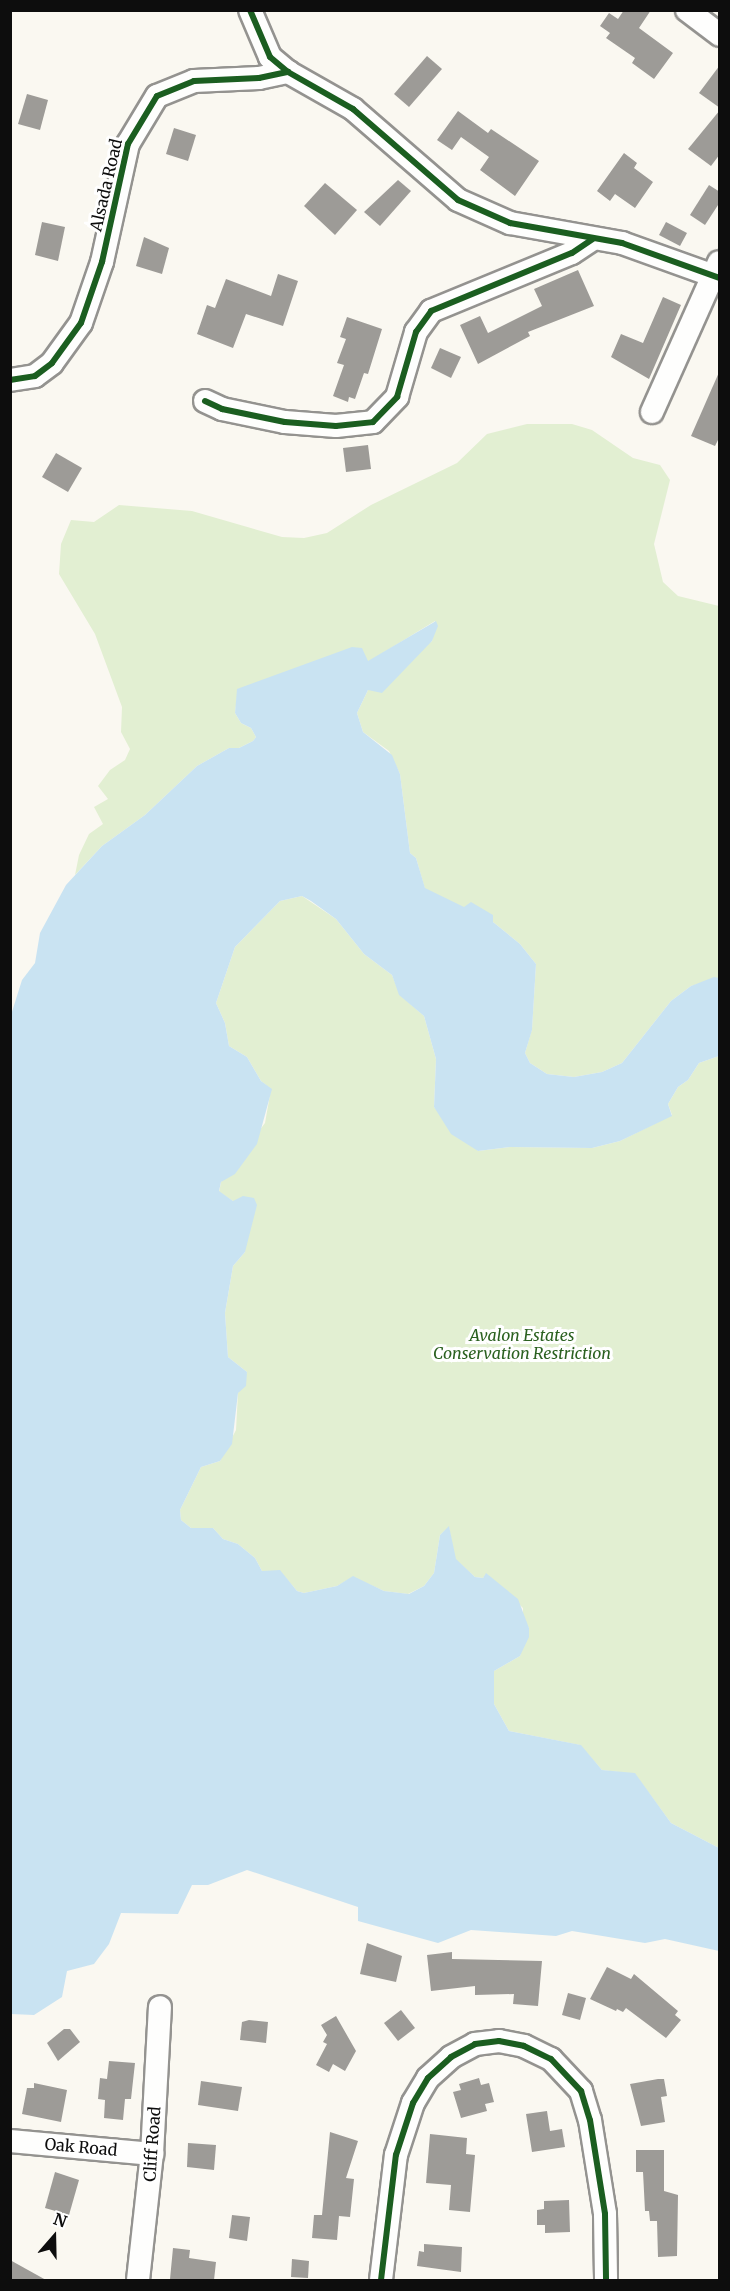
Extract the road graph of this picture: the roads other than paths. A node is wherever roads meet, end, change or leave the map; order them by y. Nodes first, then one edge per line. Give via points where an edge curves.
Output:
1 (250, 10) edge
2 (687, 10) edge
3 (720, 35) edge
4 (288, 72) junction
5 (593, 239) junction
6 (717, 271) edge
7 (10, 380) edge
8 (205, 401) dead end
9 (652, 412) dead end
10 (160, 2007) dead end
11 (10, 2141) edge
12 (152, 2154) junction
13 (137, 2278) edge
14 (381, 2280) edge
15 (606, 2280) edge

1 - 4 street via 270,57
2 - 3 street
4 - 5 street via 353,109 437,185 482,212 510,224
4 - 7 street, Alsada Road via 259,78 194,81 157,96 128,144 102,262 81,323 52,363 36,376
5 - 6 street via 622,243
5 - 8 street via 572,253 431,310 414,338 397,397 373,422 336,426 285,422 222,409
6 - 9 street
10 - 12 street, Cliff Road
11 - 12 street, Oak Road
12 - 13 street, Cliff Road
14 - 15 street via 394,2163 413,2103 428,2078 451,2057 476,2044 499,2041 524,2046 551,2059 581,2091 590,2120 605,2214

